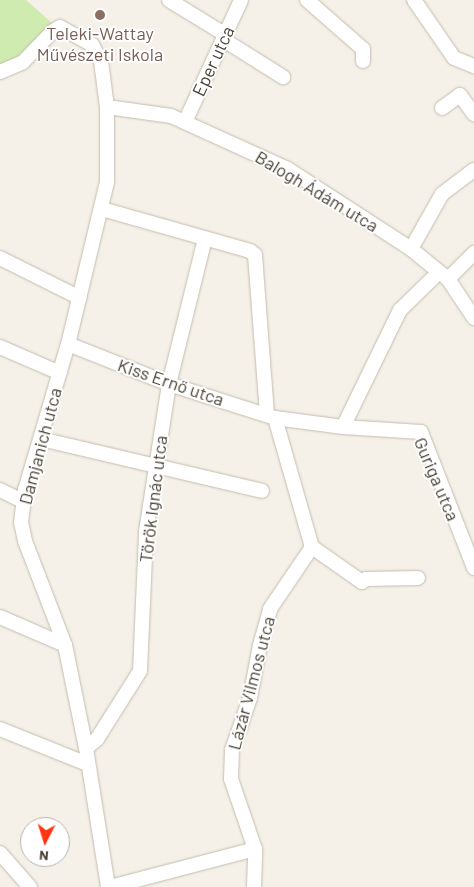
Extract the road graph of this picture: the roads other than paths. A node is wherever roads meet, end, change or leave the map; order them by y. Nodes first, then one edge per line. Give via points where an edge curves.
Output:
1 (169, 0) edge
2 (241, 0) edge
3 (307, 0) edge
4 (414, 0) edge
5 (225, 37) junction
6 (363, 60) dead end
7 (474, 66) edge
8 (0, 72) edge
9 (283, 77) dead end
10 (107, 107) junction
11 (442, 108) dead end
12 (474, 114) edge
13 (185, 122) junction
14 (474, 170) edge
15 (102, 209) junction
16 (205, 238) junction
17 (411, 249) junction
18 (474, 253) edge
19 (0, 258) edge
20 (443, 275) junction
21 (80, 298) junction
22 (474, 318) edge
23 (68, 344) junction
24 (0, 347) edge
25 (60, 373) junction
26 (169, 384) junction
27 (271, 416) junction
28 (343, 427) junction
29 (41, 439) junction
30 (156, 468) junction
31 (0, 490) edge
32 (262, 491) dead end
33 (23, 500) junction
34 (312, 547) junction
35 (474, 568) edge
36 (418, 578) dead end
37 (0, 617) edge
38 (65, 645) junction
39 (0, 729) edge
40 (86, 748) junction
41 (87, 764) junction
42 (255, 849) junction
43 (0, 853) edge
44 (30, 887) edge
45 (109, 887) edge
46 (254, 887) edge

1 - 5 street
2 - 5 street, Eper utca
3 - 6 street via 364,49
4 - 7 street via 454,58
5 - 9 street
5 - 13 street, Eper utca
8 - 10 street, Damjanich utca via 23,62 60,27 92,45 101,61
10 - 13 street, Balogh Ádám utca via 157,112
10 - 15 street, Damjanich utca via 108,182
11 - 12 street via 460,95
13 - 17 street, Balogh Ádám utca via 288,169
14 - 17 street via 442,194
15 - 16 street
15 - 21 street, Damjanich utca
16 - 26 street, Török Ignác utca
16 - 27 street via 255,255
17 - 20 street, Balogh Ádám utca
18 - 20 street
19 - 21 street
20 - 22 street, Balogh Ádám utca
20 - 28 street via 400,310
21 - 23 street, Damjanich utca
23 - 25 street, Damjanich utca
23 - 26 street, Kiss Ernő utca
24 - 25 street
25 - 29 street, Damjanich utca
26 - 27 street, Kiss Ernő utca
26 - 30 street, Török Ignác utca
27 - 28 street, Kiss Ernő utca
27 - 34 street
28 - 35 street, Guriga utca via 421,432
29 - 30 street
29 - 33 street, Damjanich utca
30 - 32 street
30 - 40 street, Török Ignác utca via 146,531 140,671 97,739
31 - 33 street
33 - 38 street, Damjanich utca via 21,522 25,541
34 - 36 street via 362,582 366,579
34 - 42 street, Lázár Vilmos utca via 270,609 250,698 232,750 231,779
37 - 38 street
38 - 40 street, Damjanich utca
39 - 41 street
40 - 41 street, Damjanich utca
41 - 45 street, Damjanich utca
42 - 45 street
42 - 46 street, Lázár Vilmos utca
43 - 44 street

